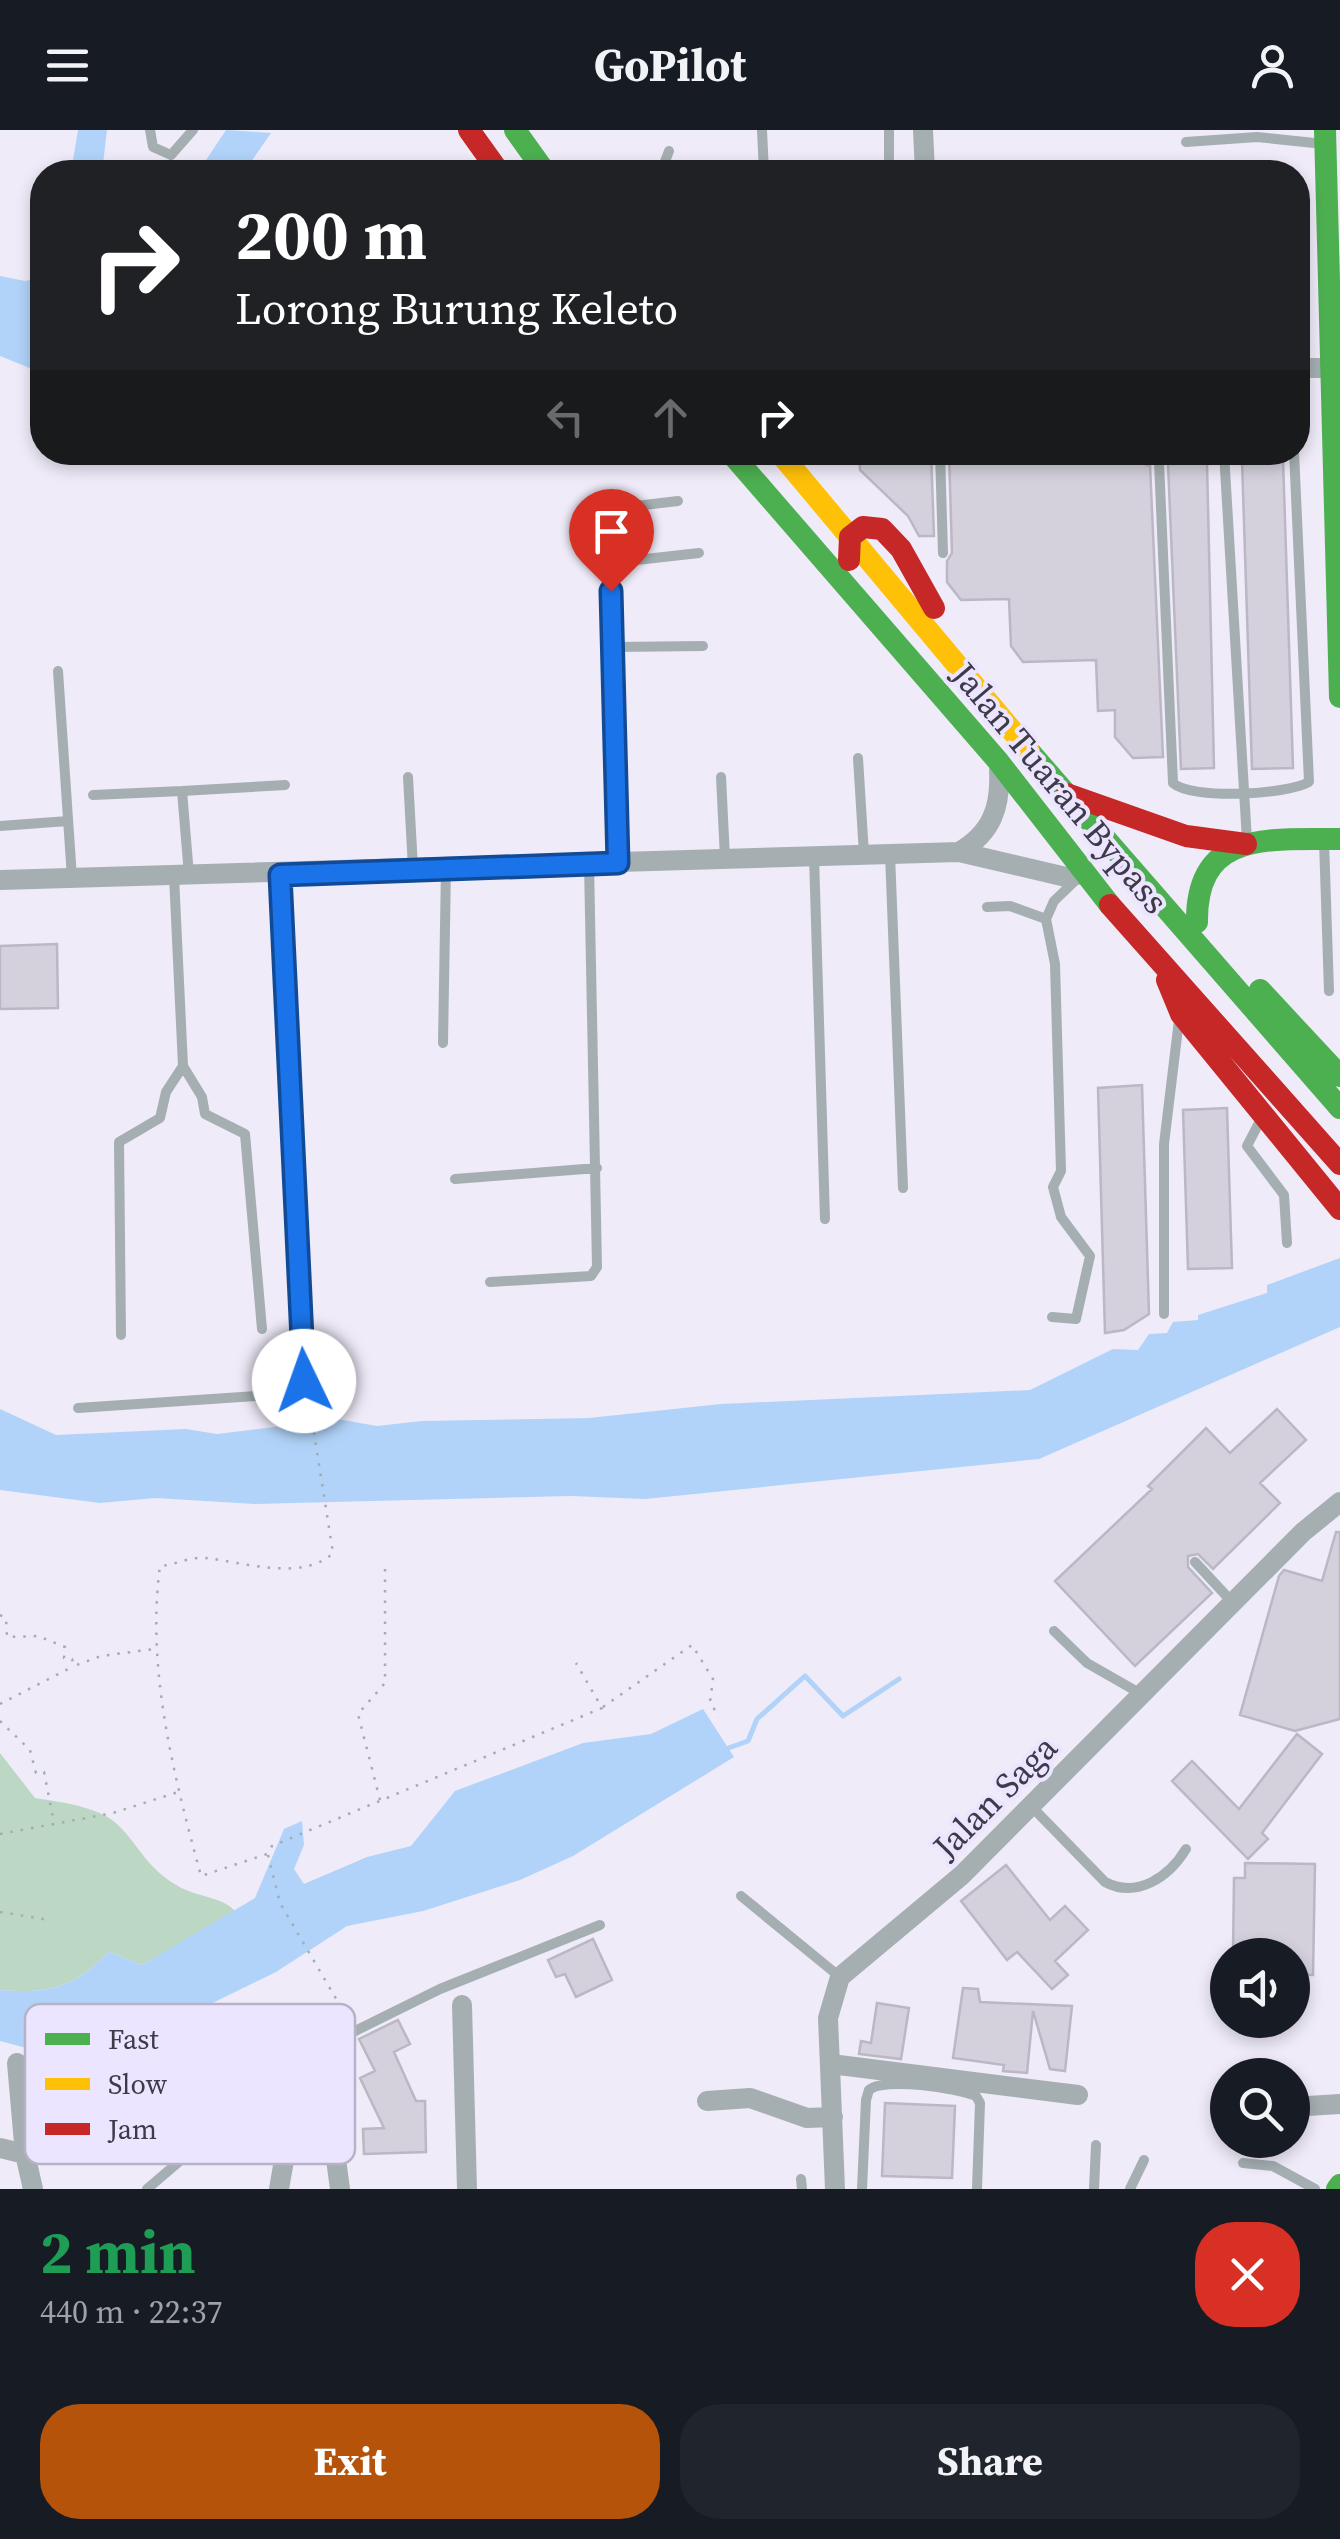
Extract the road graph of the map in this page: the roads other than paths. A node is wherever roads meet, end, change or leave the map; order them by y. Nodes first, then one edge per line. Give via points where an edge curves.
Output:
1 (150, 130) edge
2 (192, 130) edge
3 (469, 130) edge
4 (515, 130) edge
5 (762, 130) edge
6 (890, 130) edge
7 (923, 130) edge
8 (1325, 137) edge
9 (1186, 142) dead end
10 (669, 152) dead end
11 (490, 160) edge
12 (536, 160) edge
13 (666, 160) edge
14 (763, 160) edge
15 (889, 160) edge
16 (924, 160) edge
17 (1332, 176) edge
18 (1334, 298) edge
19 (1310, 368) edge
20 (1330, 368) junction
21 (741, 465) edge
22 (789, 465) edge
23 (940, 465) edge
24 (1159, 465) edge
25 (1225, 465) edge
26 (1295, 465) edge
27 (1336, 497) edge
28 (678, 501) dead end
29 (850, 538) junction
30 (698, 553) dead end
31 (943, 553) dead end
32 (610, 563) junction
33 (703, 646) dead end
34 (614, 647) junction
35 (58, 671) dead end
36 (1340, 697) edge
37 (858, 758) dead end
38 (998, 762) junction
39 (408, 777) dead end
40 (721, 777) dead end
41 (285, 785) dead end
42 (182, 790) junction
43 (1244, 790) junction
44 (1066, 794) junction
45 (92, 796) dead end
46 (68, 821) junction
47 (0, 826) edge
48 (1332, 840) edge
49 (1248, 844) junction
50 (960, 852) junction
51 (864, 854) junction
52 (890, 854) junction
53 (814, 855) junction
54 (726, 858) junction
55 (618, 863) junction
56 (589, 864) junction
57 (446, 868) junction
58 (413, 869) junction
59 (1082, 874) junction
60 (280, 875) junction
61 (182, 876) junction
62 (72, 879) junction
63 (0, 880) edge
64 (986, 907) dead end
65 (1046, 919) junction
66 (1197, 922) junction
67 (1158, 959) junction
68 (1329, 991) dead end
69 (1181, 1014) junction
70 (443, 1043) dead end
71 (183, 1066) junction
72 (1340, 1076) edge
73 (1340, 1108) edge
74 (1261, 1118) junction
75 (1340, 1164) edge
76 (596, 1168) junction
77 (454, 1179) dead end
78 (904, 1188) dead end
79 (1340, 1210) edge
80 (825, 1219) dead end
81 (1288, 1243) dead end
82 (490, 1282) dead end
83 (1164, 1314) dead end
84 (1052, 1317) dead end
85 (262, 1329) dead end
86 (120, 1334) dead end
87 (78, 1408) dead end
88 (1340, 1502) edge
89 (1195, 1562) dead end
90 (1235, 1605) junction
91 (1054, 1631) dead end
92 (1144, 1695) junction
93 (1030, 1805) junction
94 (1186, 1849) dead end
95 (741, 1896) dead end
96 (600, 1925) dead end
97 (840, 1978) junction
98 (462, 2005) dead end
99 (355, 2030) edge
100 (17, 2063) dead end
101 (831, 2064) junction
102 (1078, 2096) dead end
103 (707, 2101) dead end
104 (1340, 2104) edge
105 (1310, 2106) edge
106 (833, 2117) junction
107 (1096, 2145) dead end
108 (0, 2148) edge
109 (25, 2154) joint
110 (1144, 2160) dead end
111 (1243, 2163) dead end
112 (27, 2164) edge
113 (176, 2164) edge
114 (283, 2164) edge
115 (337, 2164) edge
116 (33, 2189) edge
117 (146, 2189) edge
118 (279, 2189) edge
119 (340, 2189) edge
120 (467, 2189) edge
121 (835, 2189) edge
122 (862, 2189) edge
123 (977, 2189) edge
124 (1094, 2189) edge
125 (1130, 2189) edge
126 (1315, 2189) edge

1 - 2 lane via 153,146 171,154
3 - 11 main road
4 - 12 main road
5 - 14 lane
6 - 15 lane
7 - 16 street
8 - 9 lane
8 - 17 main road
10 - 13 lane
17 - 18 main road
18 - 20 main road
19 - 20 street
20 - 27 main road
21 - 38 main road, Jalan Tuaran Bypass
22 - 29 main road, Jalan Tuaran Bypass
23 - 31 lane
24 - 43 lane via 1173,783 1194,794
25 - 43 lane
26 - 43 lane via 1310,782 1273,792
27 - 36 main road
28 - 32 lane via 619,508 610,518
29 - 38 main road via 848,558 858,579 984,730
29 - 44 main road, Jalan Tuaran Bypass
30 - 32 lane
32 - 34 lane
33 - 34 lane
34 - 55 lane
35 - 46 lane
37 - 51 lane
38 - 50 street via 1000,790 989,828
38 - 59 main road, Jalan Tuaran Bypass
39 - 58 lane
40 - 54 lane
41 - 42 lane
42 - 45 lane
42 - 61 lane
43 - 49 lane
44 - 49 main road via 1186,836
44 - 66 main road
44 - 73 main road, Jalan Tuaran Bypass
46 - 47 lane
46 - 62 lane
48 - 49 main road
48 - 68 lane
49 - 66 main road via 1230,849 1205,872
50 - 52 street
50 - 59 street
51 - 52 street
51 - 53 street
52 - 78 lane
53 - 54 street
53 - 80 lane
54 - 55 street
55 - 56 street
56 - 57 street
56 - 76 lane
57 - 58 street
57 - 70 lane
58 - 60 street
59 - 65 lane
59 - 67 main road, Jalan Tuaran Bypass
60 - 61 street
60 - 87 lane via 302,1390
61 - 62 street
61 - 71 lane
62 - 63 street
64 - 65 lane via 1019,908
65 - 84 lane via 1055,964 1061,1171 1052,1187 1061,1216 1090,1256 1076,1320
66 - 72 main road
67 - 69 main road
67 - 75 main road, Jalan Tuaran Bypass
69 - 74 main road
69 - 83 lane via 1164,1144
71 - 85 lane via 206,1114 245,1134
71 - 86 lane via 166,1092 160,1118 119,1142
74 - 79 main road
74 - 81 lane via 1247,1146 1284,1195
76 - 77 lane
76 - 82 lane via 600,1248 590,1276
88 - 90 street, Jalan Saga
89 - 90 lane
90 - 92 street, Jalan Saga
91 - 92 lane via 1087,1663
92 - 93 street, Jalan Saga
93 - 94 lane via 1118,1889 1135,1889 1165,1874
93 - 97 street, Jalan Saga via 924,1912
95 - 97 lane
96 - 99 lane via 440,1988
97 - 101 street via 829,2007
98 - 120 street
100 - 109 street
101 - 102 street
101 - 106 street
103 - 106 street via 750,2098 807,2118
104 - 105 street
106 - 121 street
107 - 124 lane
108 - 109 street
110 - 125 lane
111 - 126 lane via 1274,2166
112 - 116 street
113 - 117 lane
114 - 118 street
115 - 119 street
122 - 123 lane via 866,2100 881,2083 976,2096

